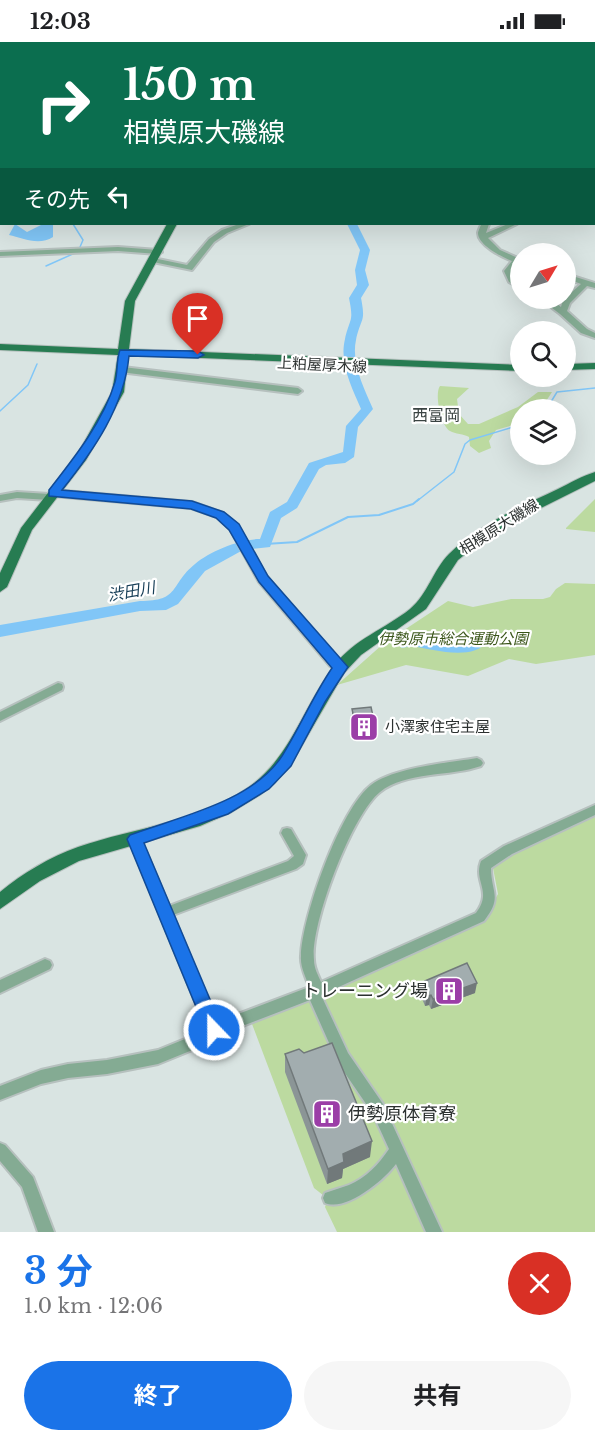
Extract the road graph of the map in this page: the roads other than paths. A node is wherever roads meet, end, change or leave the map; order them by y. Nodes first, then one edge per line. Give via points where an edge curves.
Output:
1 (172, 225) edge
2 (242, 225) edge
3 (485, 225) edge
4 (511, 225) edge
5 (483, 237) junction
6 (0, 254) edge
7 (156, 256) junction
8 (510, 257) edge
9 (576, 280) edge
10 (586, 283) junction
11 (595, 286) edge
12 (559, 309) edge
13 (563, 312) junction
14 (595, 336) edge
15 (586, 344) dead end
16 (0, 347) edge
17 (0, 353) edge
18 (124, 360) junction
19 (364, 365) junction
20 (595, 366) edge
21 (576, 367) edge
22 (510, 368) edge
23 (595, 370) edge
24 (576, 371) edge
25 (510, 372) edge
26 (298, 392) dead end
27 (595, 476) edge
28 (51, 495) junction
29 (0, 498) edge
30 (0, 587) edge
31 (341, 667) junction
32 (58, 687) dead end
33 (0, 717) edge
34 (477, 763) dead end
35 (595, 810) edge
36 (287, 833) dead end
37 (135, 839) junction
38 (2, 897) edge
39 (167, 912) junction
40 (41, 970) dead end
41 (0, 987) edge
42 (315, 991) junction
43 (214, 1030) junction
44 (0, 1093) edge
45 (0, 1150) edge
46 (396, 1150) junction
47 (330, 1198) dead end
48 (46, 1232) edge
49 (434, 1232) edge

1 - 7 main road
2 - 7 street via 221,233 189,268
3 - 5 street
4 - 5 street
5 - 8 street
6 - 7 street via 118,249
7 - 18 main road via 130,301
9 - 10 street
10 - 11 street
10 - 13 street via 566,303
12 - 13 street
13 - 14 street
14 - 15 street
16 - 18 main road, 上粕屋厚木線
17 - 18 main road, 上粕屋厚木線
18 - 19 main road, 上粕屋厚木線
18 - 26 street
18 - 28 main road via 112,405 78,462
19 - 22 main road, 上粕屋厚木線
19 - 25 main road, 上粕屋厚木線
20 - 21 main road
23 - 24 main road
27 - 31 main road, 相模原大磯線 via 537,503 463,549 418,609 374,637
28 - 29 street
28 - 30 main road via 27,528
28 - 31 street via 193,506 220,515 234,527 269,586
31 - 37 main road, 相模原大磯線 via 319,698 286,762 264,785 222,809
32 - 33 street
34 - 42 street via 384,784 367,795 356,809 316,917 307,959
35 - 42 street via 508,850 485,865 491,895 480,916
36 - 39 street via 300,855 292,865
37 - 38 main road, 相模原大磯線 via 74,855
37 - 39 street
39 - 43 street
40 - 41 street
42 - 43 street
42 - 46 street via 343,1058 378,1109
43 - 44 street via 207,1037 158,1057 41,1077
45 - 48 street via 28,1182
46 - 47 street via 381,1173 363,1187
46 - 49 street

